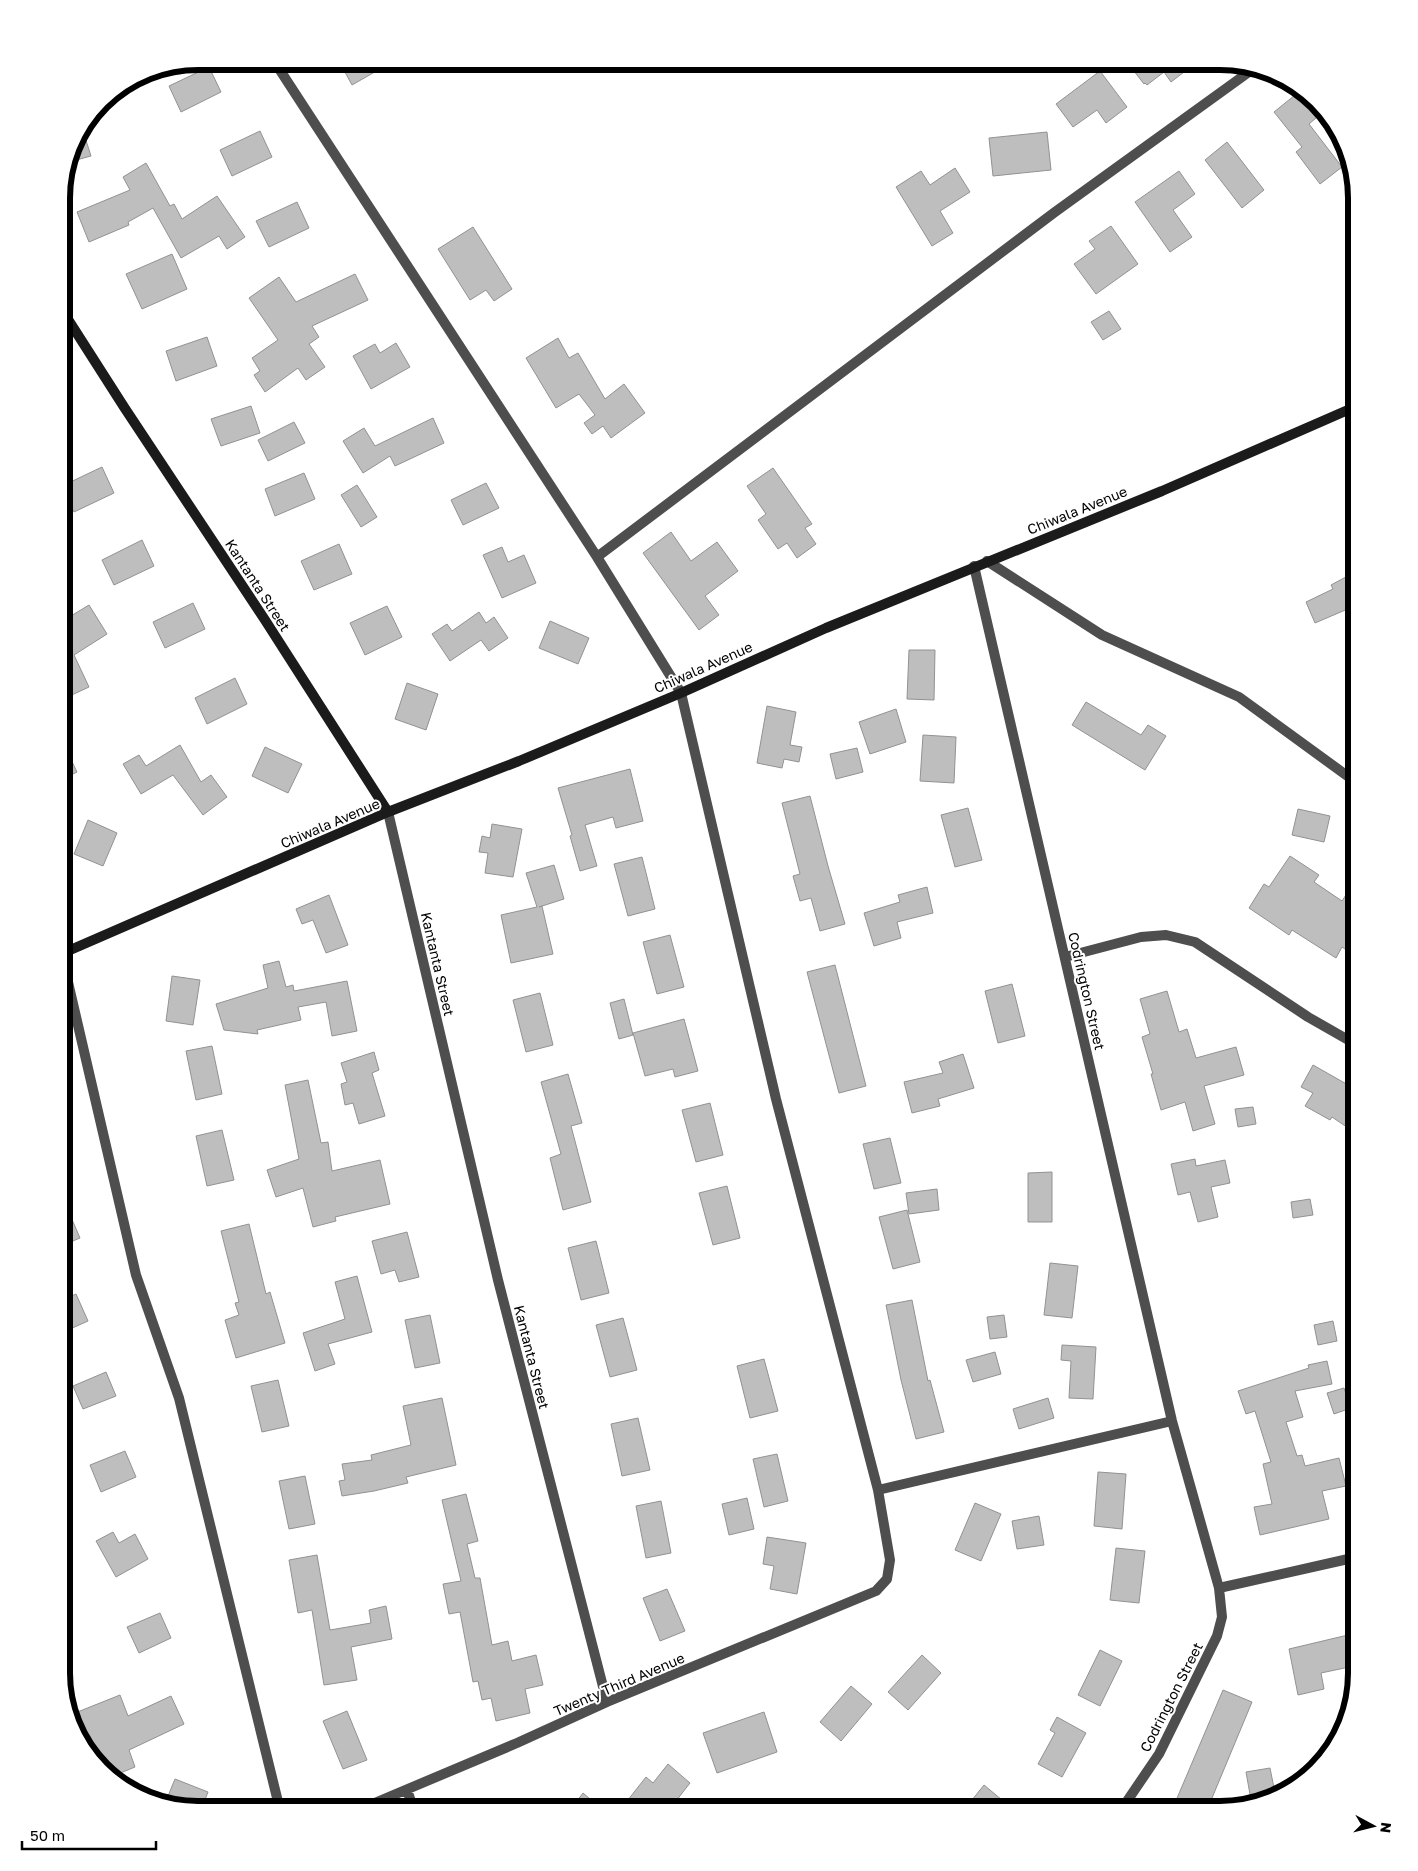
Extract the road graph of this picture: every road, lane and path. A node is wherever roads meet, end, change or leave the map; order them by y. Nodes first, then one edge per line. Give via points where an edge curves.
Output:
1 (280, 70) edge
2 (1248, 73) edge
3 (70, 323) edge
4 (1348, 410) edge
5 (597, 557) junction
6 (988, 561) junction
7 (974, 566) junction
8 (680, 693) junction
9 (1348, 776) edge
10 (388, 812) junction
11 (70, 950) edge
12 (1065, 957) junction
13 (70, 988) edge
14 (1348, 1039) edge
15 (1172, 1421) junction
16 (878, 1490) junction
17 (1348, 1559) edge
18 (1219, 1588) junction
19 (607, 1702) junction
20 (406, 1790) junction
21 (278, 1801) edge
22 (380, 1801) edge
23 (410, 1801) edge
24 (1127, 1801) edge

1 - 5 street
2 - 5 street via 1055,212
3 - 10 main road, Kantanta Street
4 - 6 main road, Chiwala Avenue via 1162,491
5 - 8 street
6 - 7 main road, Chiwala Avenue
6 - 9 street via 1102,635 1239,697
7 - 8 main road, Chiwala Avenue
7 - 12 street, Codrington Street
8 - 10 main road, Chiwala Avenue
8 - 16 street via 776,1099
10 - 11 main road, Chiwala Avenue
10 - 19 street, Kantanta Street via 498,1280
12 - 14 street via 1141,937 1166,935 1196,942
12 - 15 street, Codrington Street
13 - 21 street via 136,1275 179,1398
15 - 16 street
15 - 18 street, Codrington Street
16 - 19 street, Twenty Third Avenue via 890,1560 887,1579 876,1591
17 - 18 street
18 - 24 street, Codrington Street via 1222,1617 1217,1636 1159,1754
19 - 20 street, Twenty Third Avenue
20 - 22 street, Twenty Third Avenue
20 - 23 street

